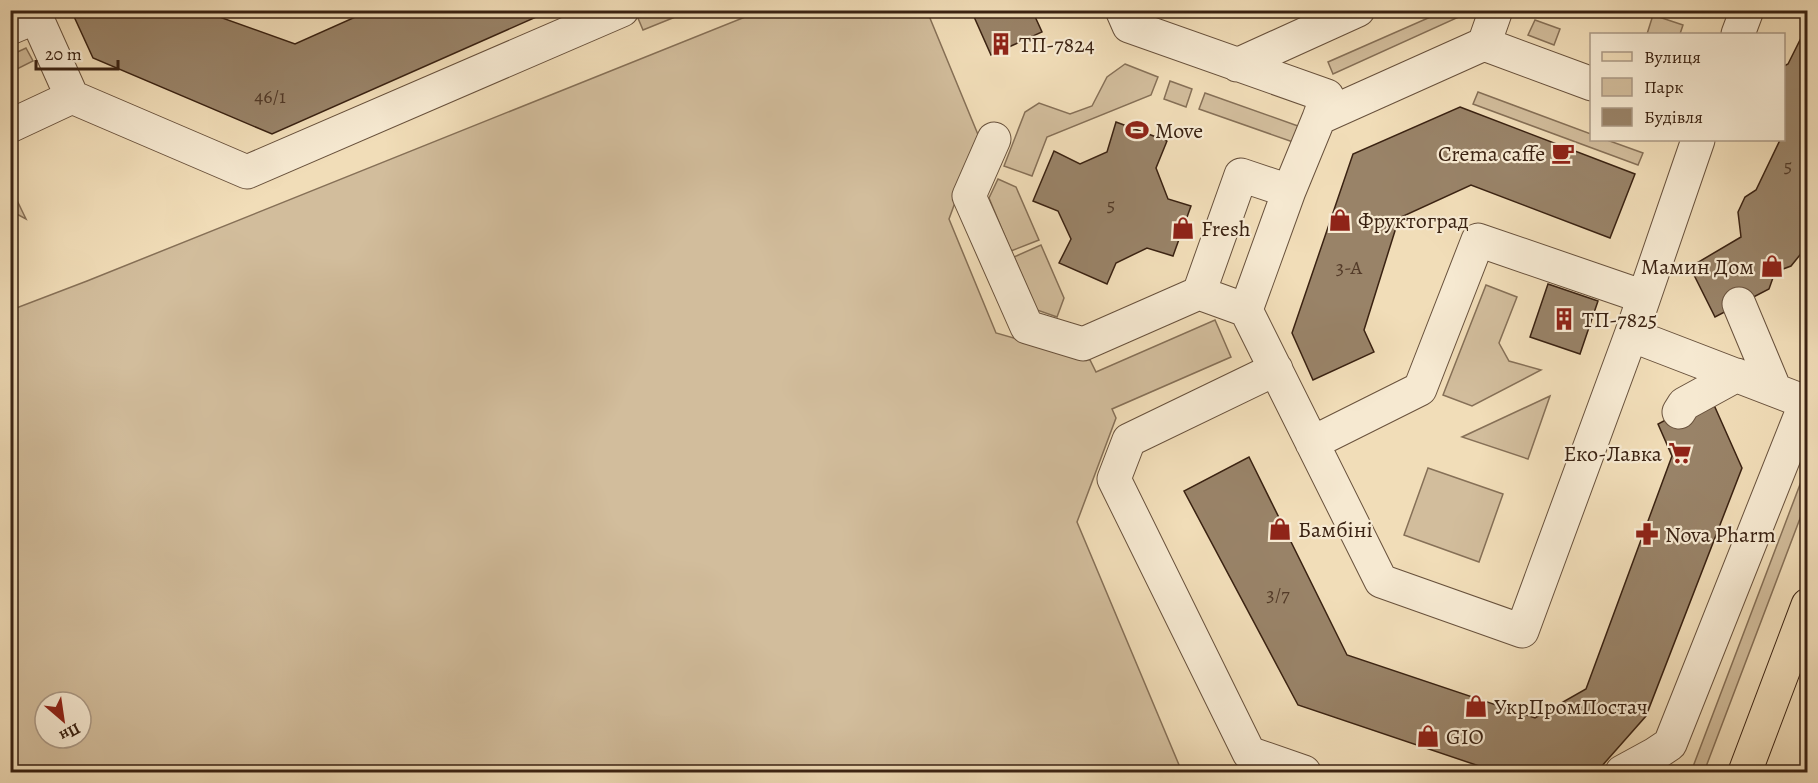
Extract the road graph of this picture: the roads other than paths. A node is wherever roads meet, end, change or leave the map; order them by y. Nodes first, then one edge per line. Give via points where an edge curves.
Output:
1 (622, 10) edge
2 (1122, 10) edge
3 (1358, 10) edge
4 (1496, 10) edge
5 (1747, 10) edge
6 (27, 18) edge
7 (1738, 33) edge
8 (1484, 44) junction
9 (1237, 65) junction
10 (1590, 83) edge
11 (72, 97) junction
12 (1319, 117) junction
13 (10, 126) edge
14 (994, 139) dead end
15 (1698, 141) edge
16 (1288, 191) junction
17 (1199, 293) junction
18 (1644, 297) junction
19 (1739, 304) dead end
20 (1246, 310) junction
21 (1631, 335) junction
22 (1276, 369) junction
23 (1737, 375) junction
24 (1776, 390) junction
25 (1807, 400) edge
26 (1679, 412) dead end
27 (1312, 443) junction
28 (1808, 605) edge
29 (1304, 772) edge
30 (1622, 772) edge
31 (1745, 772) edge

1 - 11 lane via 247,172
2 - 9 lane via 1129,26
3 - 9 lane
4 - 8 lane
5 - 7 lane
6 - 11 lane
8 - 10 lane
8 - 12 lane
9 - 12 lane via 1327,96
11 - 13 lane
12 - 16 lane
14 - 17 lane via 969,196 1027,327 1083,344
15 - 18 lane
16 - 17 lane via 1241,176
16 - 20 lane
17 - 20 lane
18 - 21 lane
18 - 27 lane via 1478,240 1420,388
19 - 24 lane
20 - 22 lane
21 - 23 lane
21 - 27 lane via 1522,631 1381,581
22 - 27 lane
22 - 29 lane via 1129,440 1114,479 1248,753
23 - 24 lane
23 - 26 lane via 1684,404
24 - 25 lane
25 - 30 lane via 1670,744
28 - 31 main road

